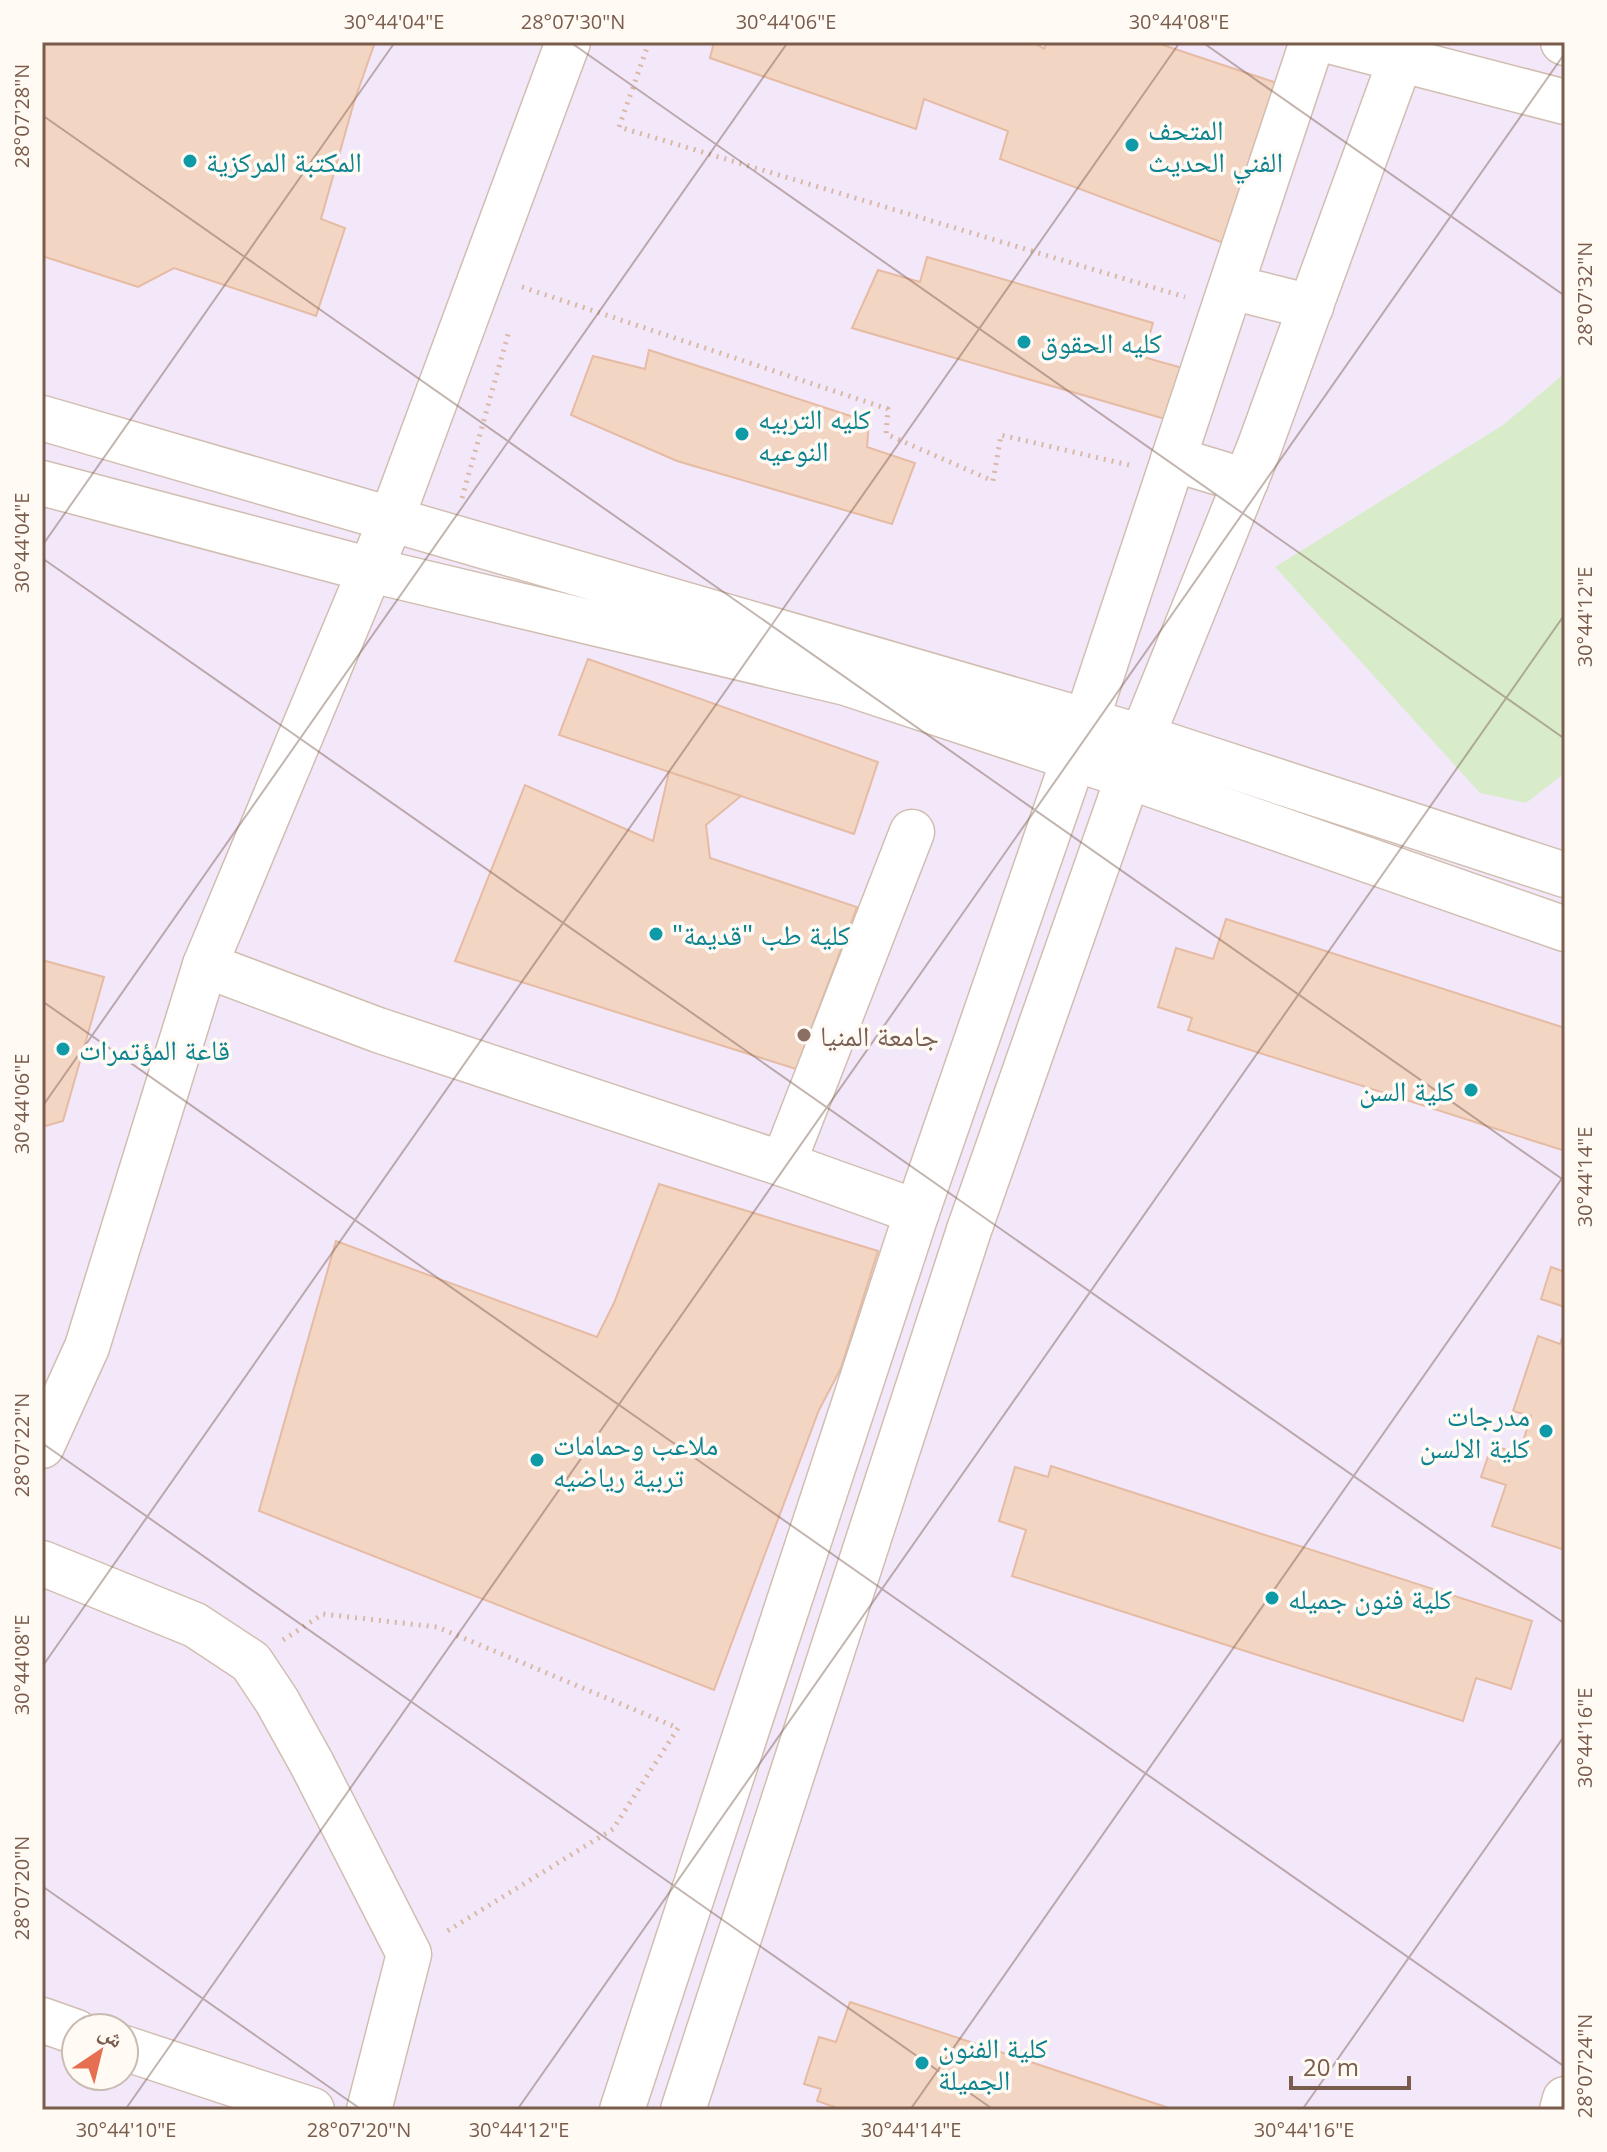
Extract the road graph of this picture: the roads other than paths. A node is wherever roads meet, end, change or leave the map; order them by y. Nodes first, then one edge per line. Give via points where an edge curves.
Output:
1 (568, 42) edge
2 (1312, 42) edge
3 (1333, 42) edge
4 (1404, 52) edge
5 (1565, 102) edge
6 (1227, 298) junction
7 (1311, 307) junction
8 (42, 418) edge
9 (1171, 467) junction
10 (1246, 481) junction
11 (42, 483) edge
12 (391, 520) junction
13 (371, 570) junction
14 (1080, 740) junction
15 (1136, 757) junction
16 (912, 832) dead end
17 (1565, 875) edge
18 (1565, 929) edge
19 (205, 965) junction
20 (961, 1085) junction
21 (1017, 1095) junction
22 (783, 1164) junction
23 (917, 1212) junction
24 (882, 1318) junction
25 (935, 1335) junction
26 (43, 1437) edge
27 (42, 1563) edge
28 (741, 1750) junction
29 (794, 1767) junction
30 (140, 2053) edge
31 (1565, 2099) edge
32 (312, 2110) edge
33 (369, 2110) edge
34 (622, 2110) edge
35 (683, 2110) edge
36 (1562, 2110) edge

1 - 12 lane
2 - 6 lane
3 - 4 lane
4 - 5 lane
4 - 7 lane
6 - 7 lane
6 - 9 lane
7 - 10 lane
8 - 12 lane
9 - 10 lane
9 - 14 lane
10 - 15 lane
11 - 13 lane
12 - 13 lane
12 - 14 lane
13 - 14 lane
13 - 19 lane
14 - 15 lane
14 - 20 lane
15 - 17 lane
15 - 18 lane
15 - 21 lane
16 - 22 lane
19 - 22 lane via 378,1030
19 - 26 lane via 87,1347
20 - 21 lane
20 - 23 lane
21 - 25 lane
22 - 23 lane
23 - 24 lane
24 - 25 lane
24 - 28 lane
25 - 29 lane
27 - 33 lane via 195,1625 251,1662 277,1701 409,1954
28 - 29 lane
28 - 34 lane
29 - 35 lane
30 - 32 lane
31 - 36 lane

